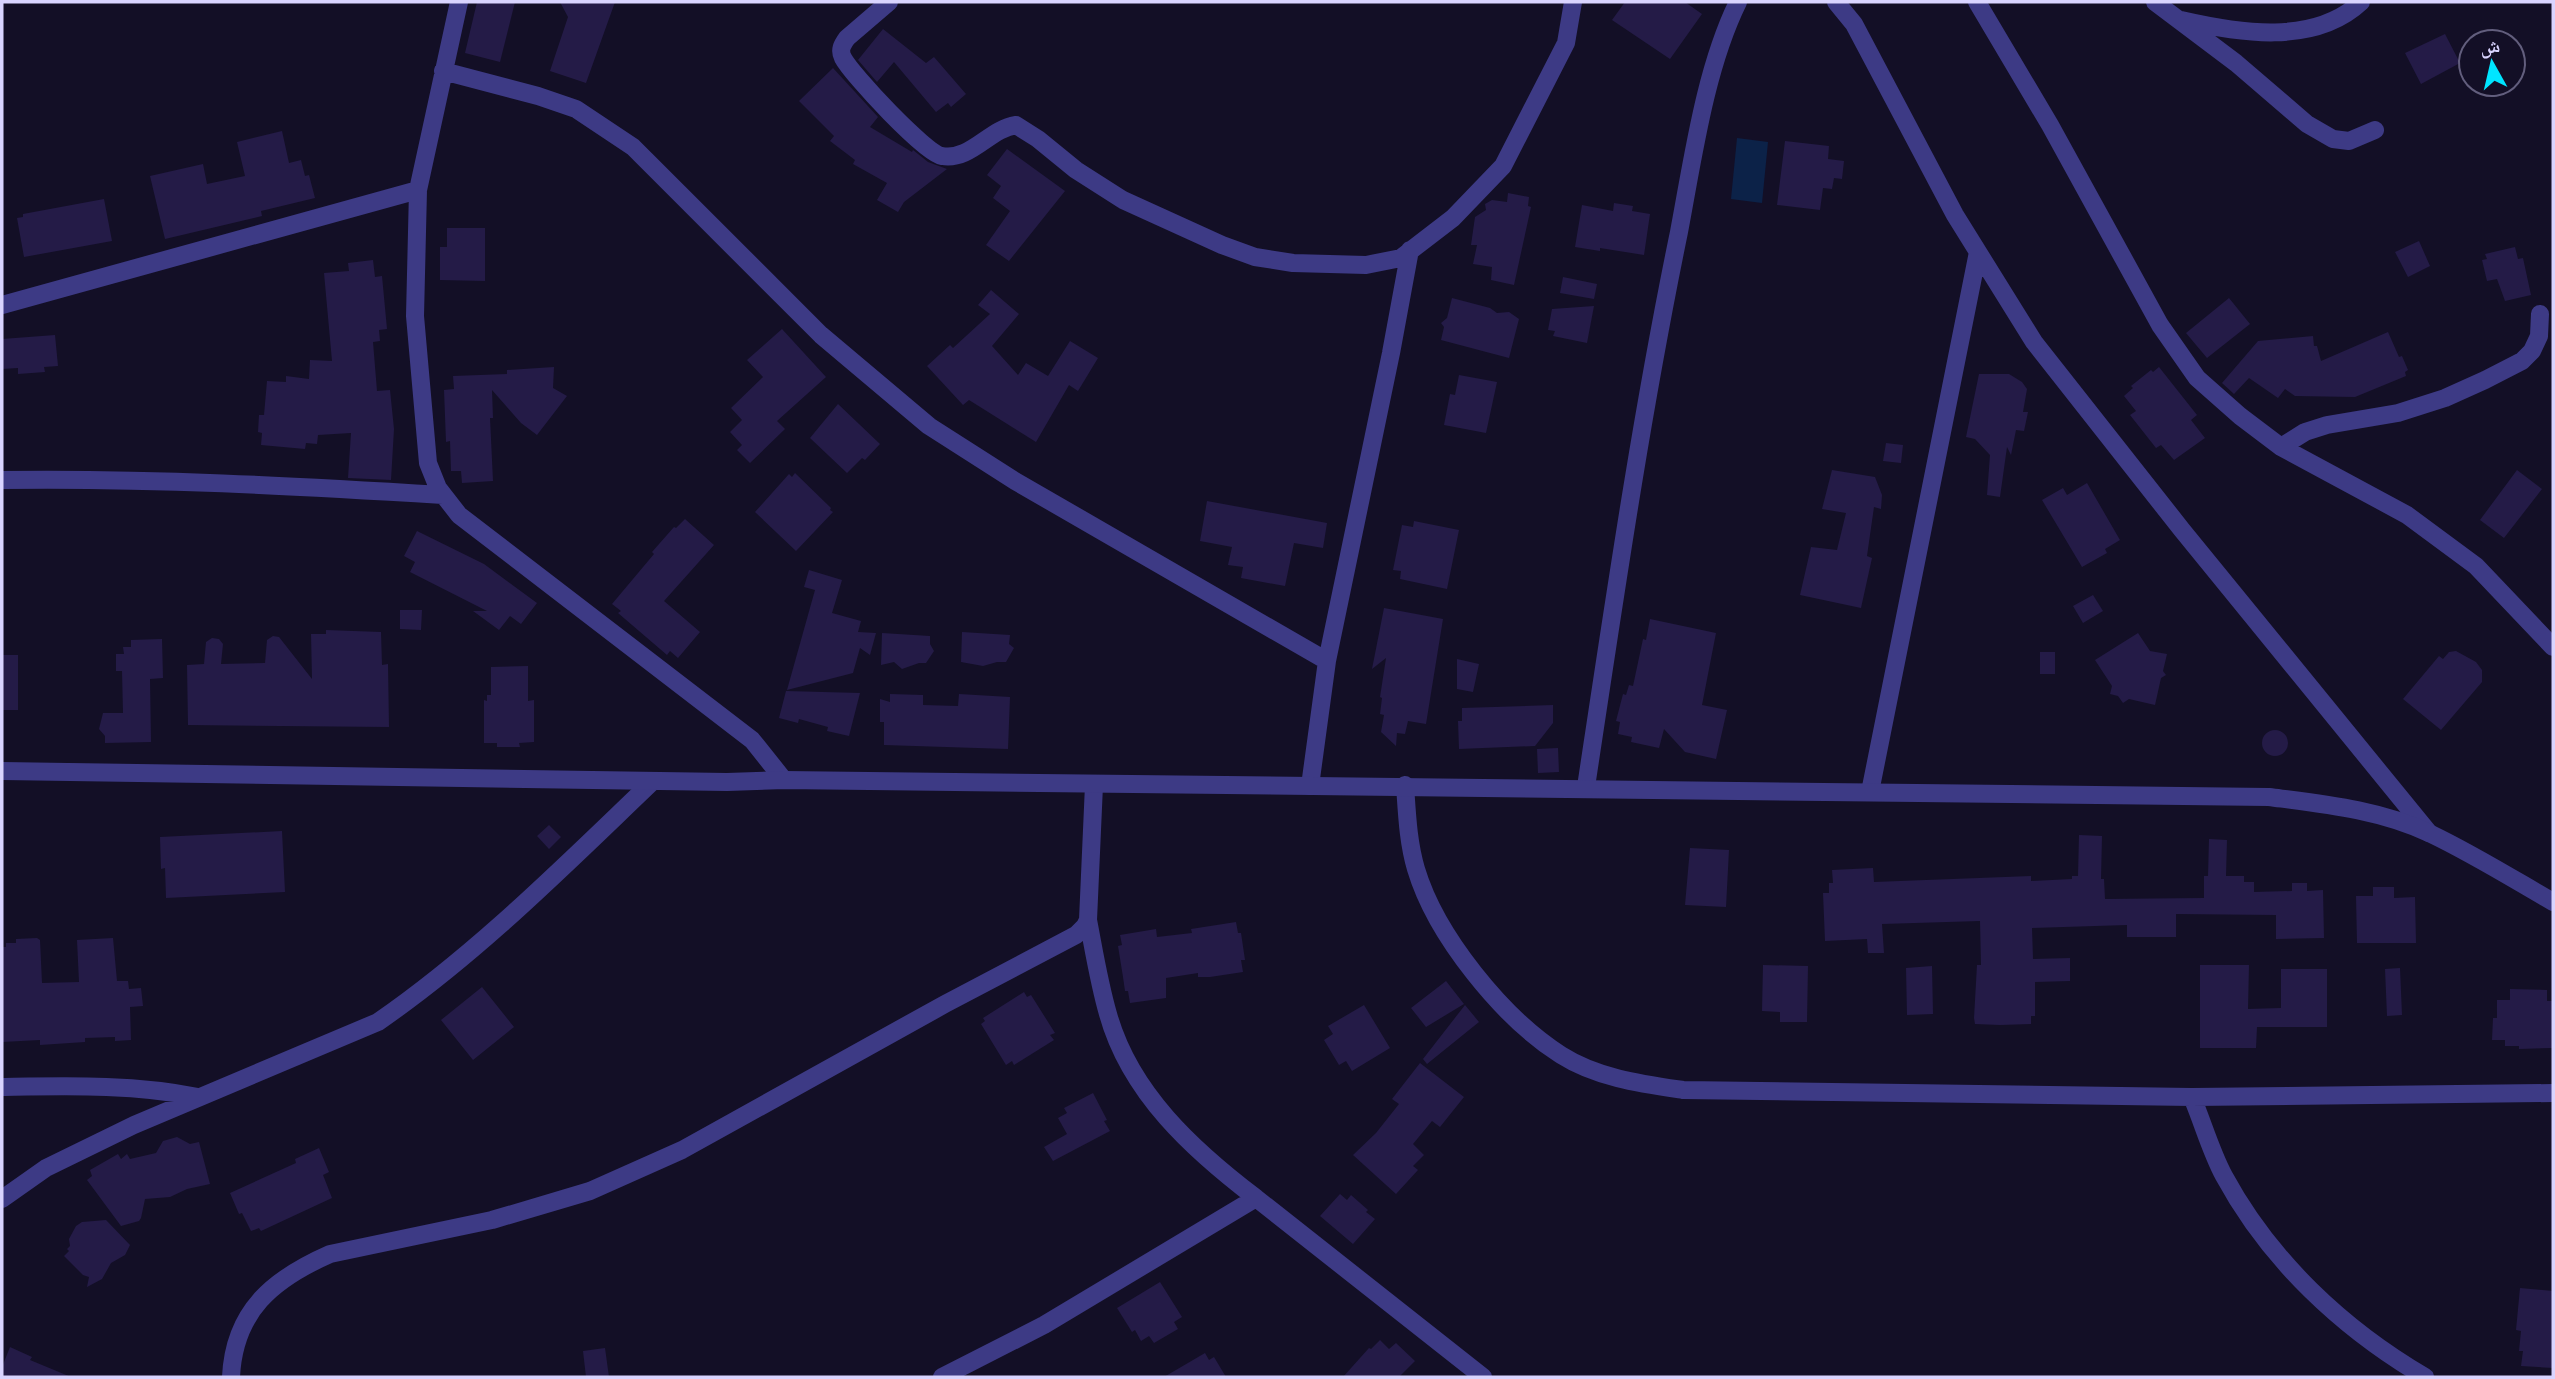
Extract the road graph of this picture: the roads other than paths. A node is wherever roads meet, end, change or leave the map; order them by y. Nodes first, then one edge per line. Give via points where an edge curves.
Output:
1 (459, 2) edge
2 (889, 2) edge
3 (1573, 2) edge
4 (1738, 2) edge
5 (1836, 2) edge
6 (1977, 2) edge
7 (2155, 2) edge
8 (2361, 2) edge
9 (2174, 18) junction
10 (443, 71) junction
11 (2375, 130) dead end
12 (418, 190) junction
13 (1410, 250) junction
14 (1978, 252) junction
15 (2, 305) edge
16 (2540, 314) dead end
17 (2281, 447) junction
18 (2, 480) edge
19 (443, 495) junction
20 (2553, 647) edge
21 (1327, 661) junction
22 (2, 771) edge
23 (653, 780) junction
24 (784, 780) junction
25 (1094, 785) junction
26 (1405, 785) junction
27 (1310, 786) junction
28 (1586, 787) junction
29 (1870, 792) junction
30 (2430, 833) junction
31 (2553, 902) edge
32 (1088, 920) junction
33 (2, 1087) edge
34 (2553, 1093) edge
35 (198, 1097) junction
36 (2192, 1097) junction
37 (1256, 1198) junction
38 (2, 1199) edge
39 (232, 1377) edge
40 (942, 1377) edge
41 (1483, 1377) edge
42 (2425, 1377) edge

1 - 10 street
2 - 13 street via 847,38 841,51 864,85 930,152 951,157 1016,125 1123,200 1255,257 1366,265 1401,258
3 - 13 street via 1566,43 1503,166 1453,218
4 - 28 street via 1706,94 1661,318
5 - 14 street via 1854,24
6 - 17 street via 2160,325 2197,378
7 - 9 street
8 - 9 street via 2321,26 2272,33 2224,30
9 - 11 street via 2307,124 2333,139 2349,141
10 - 12 street
10 - 21 street via 576,109 633,147 821,335 929,426 1015,481
12 - 15 street
12 - 19 street via 415,316 421,400 428,463
13 - 21 street
14 - 29 street
14 - 30 street via 2034,342
16 - 17 street via 2539,336 2532,351 2485,380 2398,413 2305,432
17 - 20 street via 2407,515 2476,566
18 - 19 street via 282,485
19 - 24 street via 460,515 752,740
21 - 27 street
22 - 23 street
23 - 24 street
23 - 35 street via 539,889 397,1009 330,1044
24 - 25 street
25 - 27 street
25 - 32 street
26 - 27 street
26 - 28 street
26 - 36 street via 1416,871 1451,942 1525,1027 1562,1055 1597,1072 1637,1084 1683,1090
28 - 29 street
29 - 30 street via 2269,796 2329,804
30 - 31 street
32 - 37 street via 1108,1016 1132,1071 1161,1112 1198,1150
32 - 39 street via 1076,935 682,1150 590,1191 492,1220 330,1254 306,1265 263,1296 246,1317 236,1342
33 - 35 street via 127,1087
34 - 36 street
35 - 38 street via 46,1168
36 - 42 street via 2224,1175 2263,1236 2298,1279 2357,1333
37 - 40 street via 1044,1325
37 - 41 street

